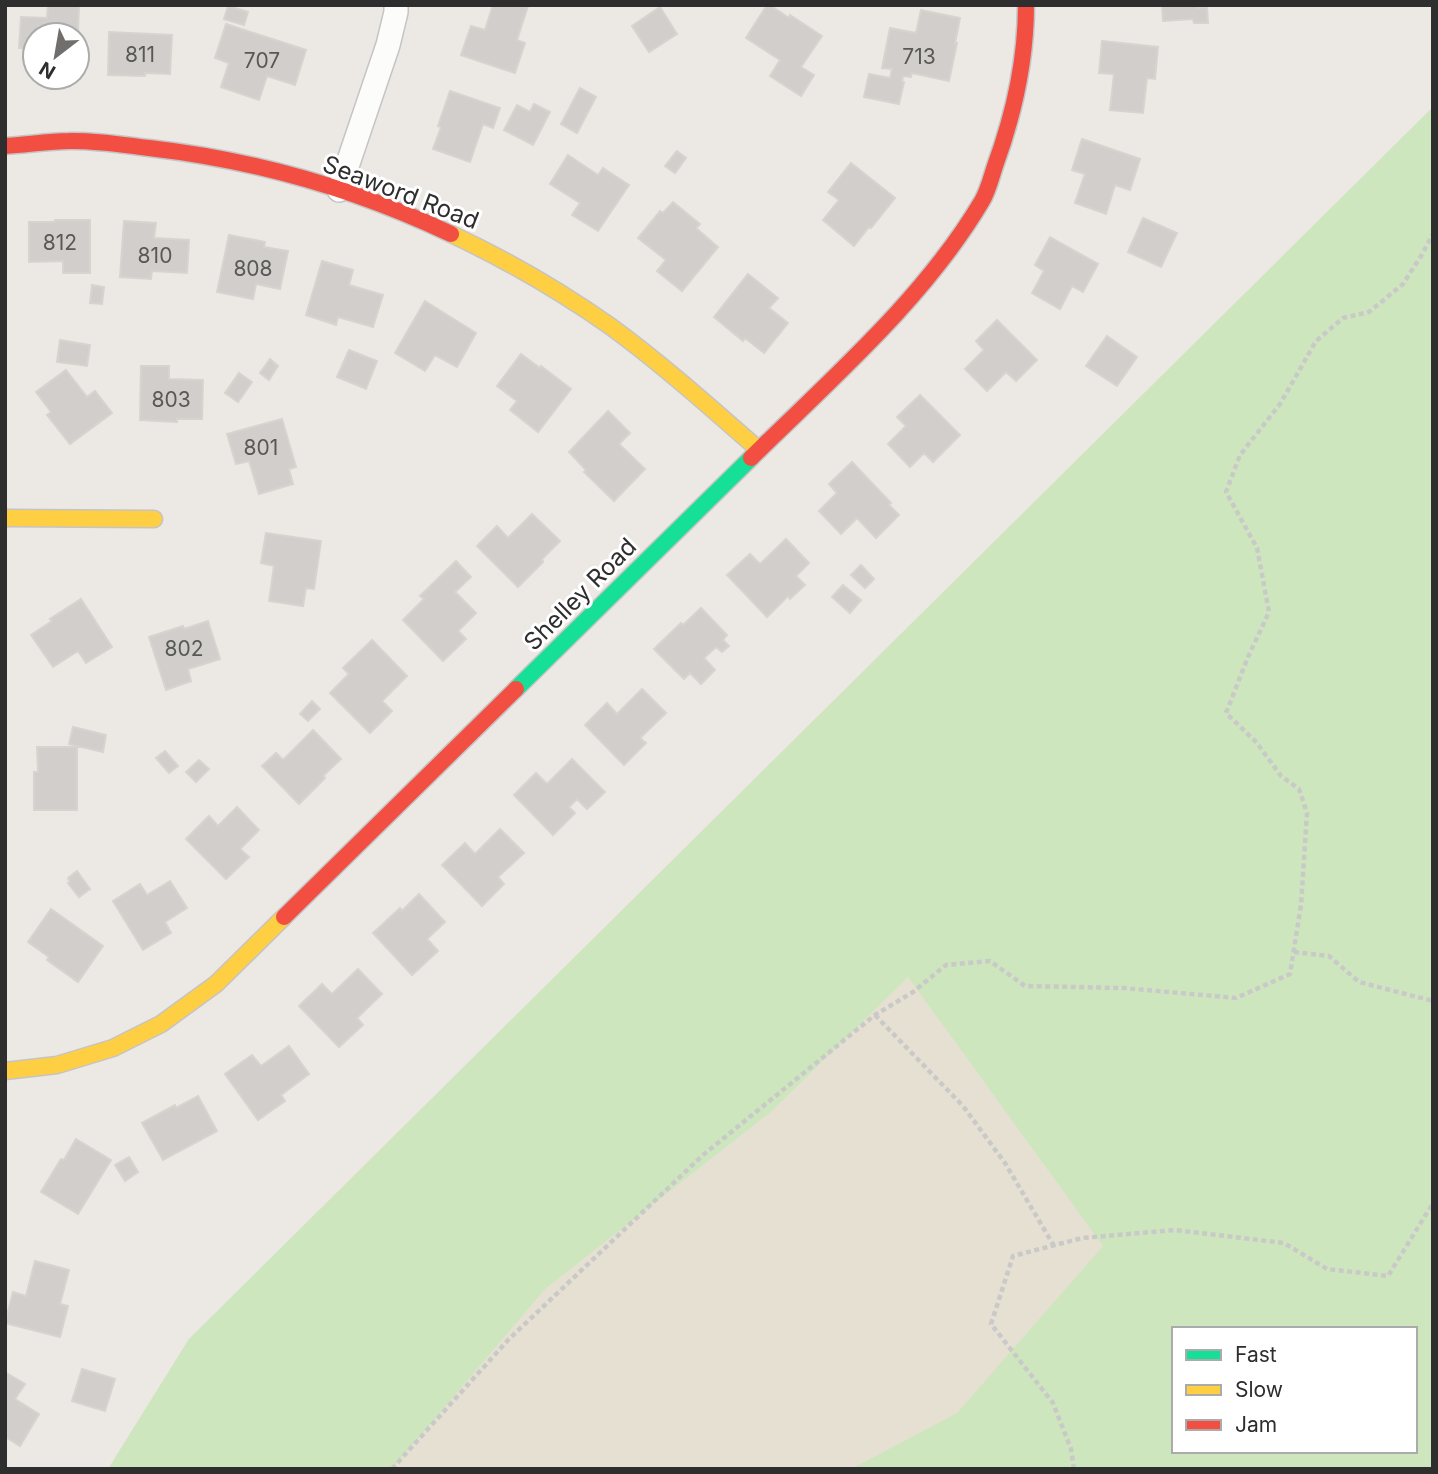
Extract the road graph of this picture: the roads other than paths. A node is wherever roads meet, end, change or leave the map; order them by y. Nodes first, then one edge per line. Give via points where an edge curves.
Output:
1 (396, 5) edge
2 (1026, 5) edge
3 (5, 146) edge
4 (339, 190) junction
5 (759, 450) junction
6 (5, 518) edge
7 (154, 519) dead end
8 (5, 1071) edge

1 - 4 street via 388,45
2 - 5 street, Shelley Road via 1021,76 1006,137 983,199 896,315
3 - 4 street, Seaword Road via 71,141 166,148 258,165
4 - 5 street, Seaword Road via 433,224 586,309 655,359
5 - 8 street, Shelley Road via 216,984 161,1024 113,1048 57,1065
6 - 7 street

